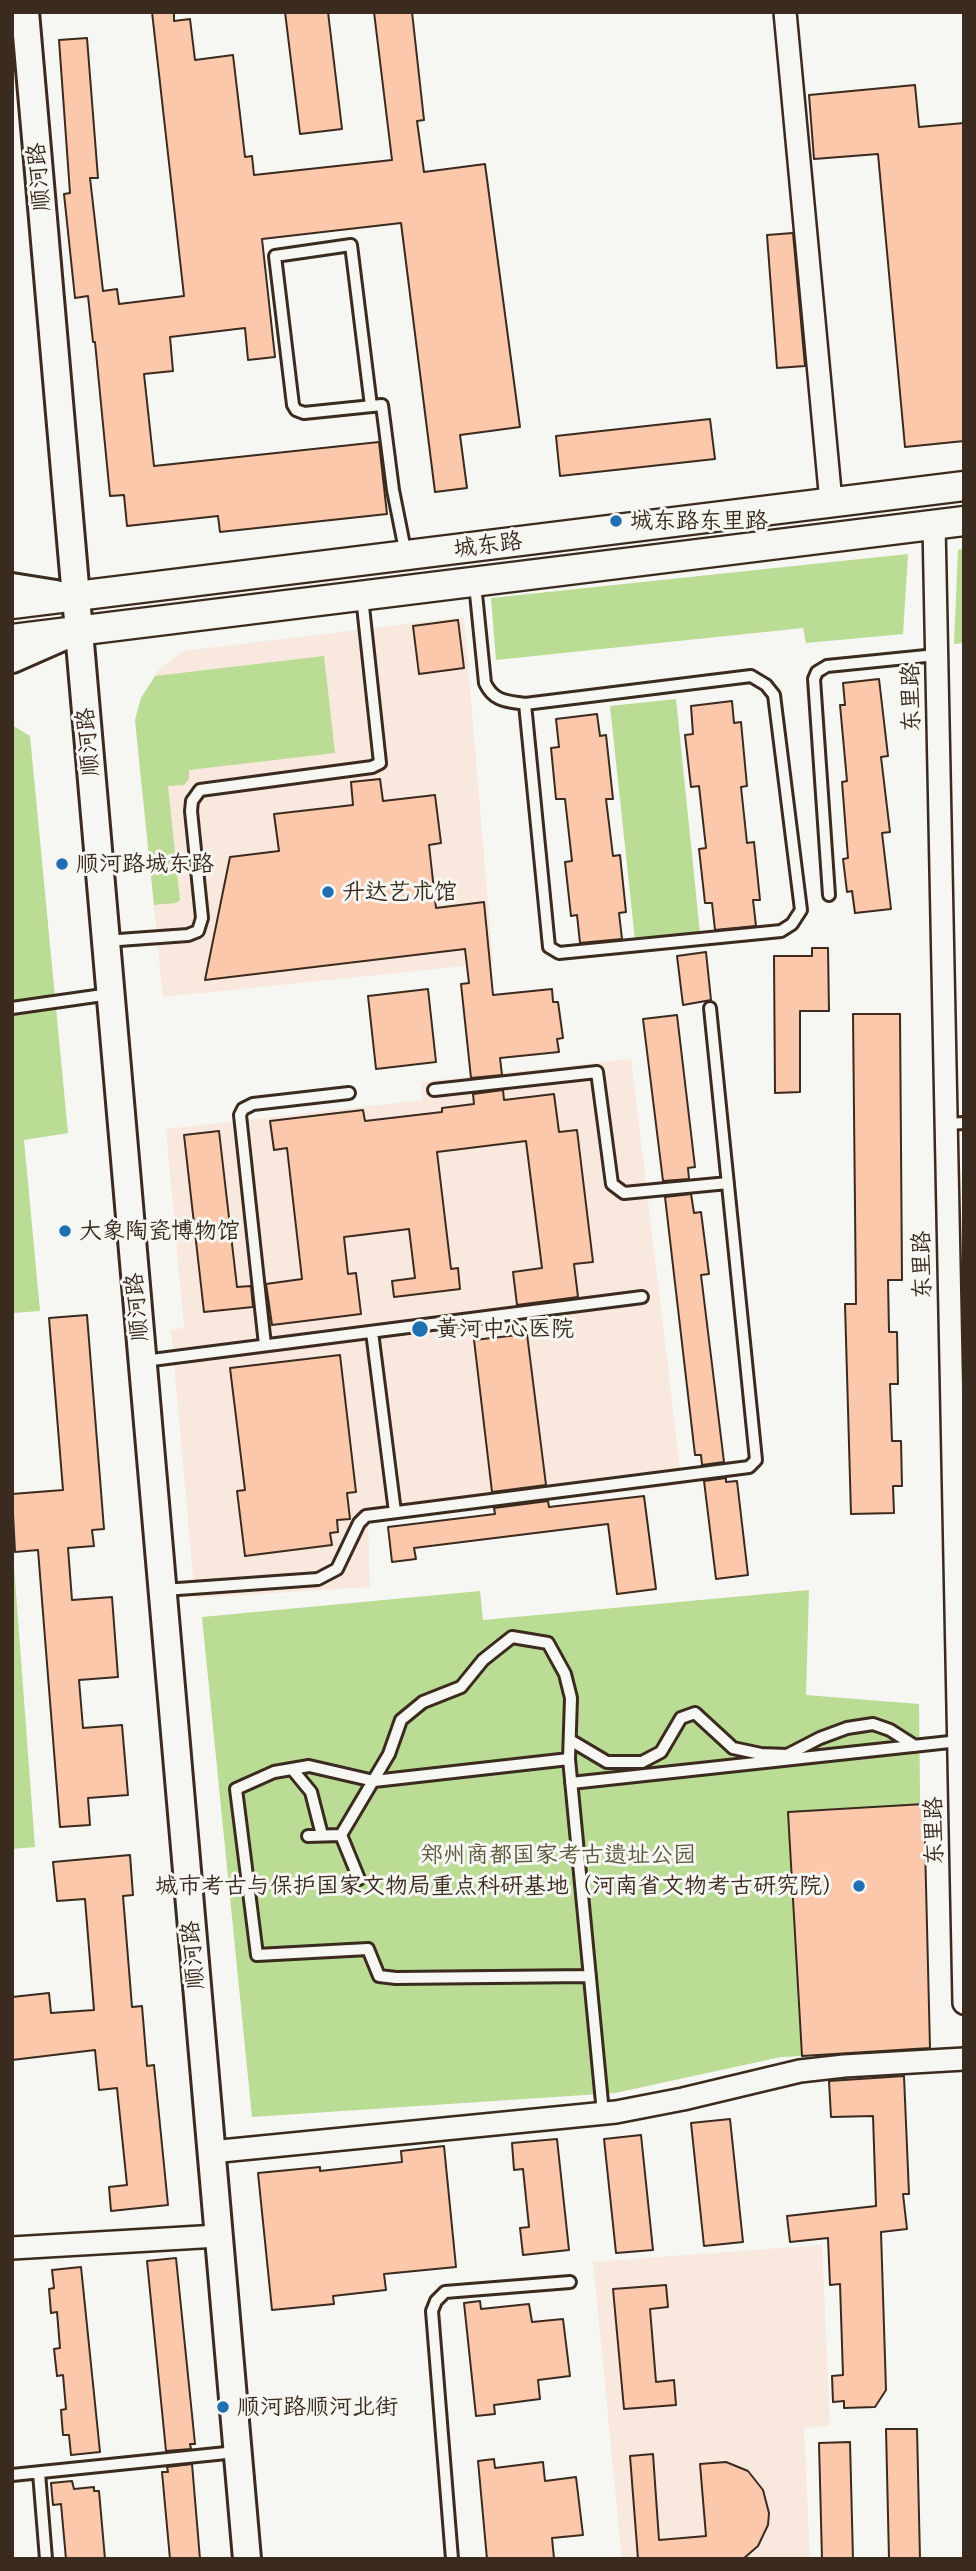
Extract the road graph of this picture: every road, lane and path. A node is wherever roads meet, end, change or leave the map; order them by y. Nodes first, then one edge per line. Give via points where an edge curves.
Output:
1 (25, 12) edge
2 (785, 12) edge
3 (371, 406) junction
4 (964, 486) edge
5 (831, 502) junction
6 (964, 521) edge
7 (934, 525) junction
8 (406, 555) junction
9 (475, 582) junction
10 (12, 587) edge
11 (73, 596) junction
12 (362, 596) junction
13 (12, 604) edge
14 (78, 631) junction
15 (12, 639) edge
16 (936, 655) junction
17 (12, 659) edge
18 (525, 704) junction
19 (829, 895) dead end
20 (105, 941) junction
21 (110, 994) junction
22 (12, 1008) edge
23 (710, 1009) dead end
24 (434, 1090) dead end
25 (349, 1093) dead end
26 (955, 1124) edge
27 (728, 1183) junction
28 (642, 1297) dead end
29 (372, 1332) junction
30 (265, 1345) junction
31 (142, 1362) junction
32 (394, 1513) junction
33 (959, 1526) edge
34 (161, 1590) junction
35 (570, 1740) junction
36 (959, 1741) junction
37 (915, 1746) junction
38 (569, 1759) junction
39 (292, 1769) junction
40 (374, 1781) junction
41 (571, 1783) junction
42 (322, 1835) junction
43 (341, 1835) junction
44 (308, 1836) dead end
45 (359, 1879) dead end
46 (590, 1976) junction
47 (964, 2003) edge
48 (964, 2059) edge
49 (603, 2113) junction
50 (211, 2152) junction
51 (218, 2236) junction
52 (12, 2248) edge
53 (570, 2282) dead end
54 (237, 2452) junction
55 (39, 2473) junction
56 (12, 2475) edge
57 (46, 2559) edge
58 (247, 2559) edge
59 (452, 2559) edge

1 - 11 street, 顺河路
2 - 5 street
3 - 3 lane via 351,245 275,256 296,410
3 - 8 lane via 382,405
4 - 5 main road, 城东路
5 - 8 main road, 城东路
6 - 7 main road, 城东路
7 - 9 main road, 城东路
7 - 16 street, 东里路
8 - 11 main road, 城东路
9 - 12 main road, 城东路
9 - 18 lane via 485,684 499,700
10 - 11 street
11 - 13 main road, 城东路
11 - 14 street, 顺河路
12 - 14 main road, 城东路
12 - 20 lane via 380,763 200,790 191,811 202,918 198,931
14 - 15 main road, 城东路
14 - 17 street
14 - 20 street, 顺河路
16 - 19 lane via 827,666 814,678
16 - 26 street, 东里路
18 - 18 lane via 549,947 559,953 625,947 781,931 792,924 801,910 774,695 766,685 751,676
20 - 21 street, 顺河路
21 - 22 lane
21 - 31 street, 顺河路
23 - 27 lane
24 - 27 lane via 597,1072 612,1184 624,1193
25 - 30 lane via 253,1104 240,1115
26 - 33 street, 东里路
27 - 32 lane via 757,1460 749,1467
28 - 29 lane
29 - 30 lane
29 - 32 lane
30 - 31 lane
31 - 34 street, 顺河路
32 - 34 lane via 366,1516 337,1569 318,1579
33 - 36 street, 东里路
34 - 50 street, 顺河路
35 - 37 lane via 607,1762 642,1762 661,1752 681,1718 695,1713 733,1748 761,1754 788,1755 847,1728 873,1724
35 - 38 lane
35 - 40 lane via 571,1698 565,1674 548,1643 512,1637 483,1660 461,1687 423,1702 401,1720
36 - 37 lane
36 - 47 street, 东里路
37 - 41 lane
38 - 40 lane
38 - 41 lane
39 - 40 lane via 309,1766
39 - 42 lane via 311,1792
39 - 46 lane via 236,1789 257,1955 368,1949 379,1976 396,1978
40 - 43 lane
41 - 46 lane
42 - 43 lane
42 - 44 lane
43 - 45 lane
46 - 49 lane
48 - 49 street via 800,2071
49 - 50 street
50 - 51 street, 顺河路
51 - 52 street
51 - 54 street, 顺河路
53 - 59 lane via 445,2292 436,2301 432,2311
54 - 55 lane
54 - 58 street, 顺河路
55 - 56 lane
55 - 57 lane

